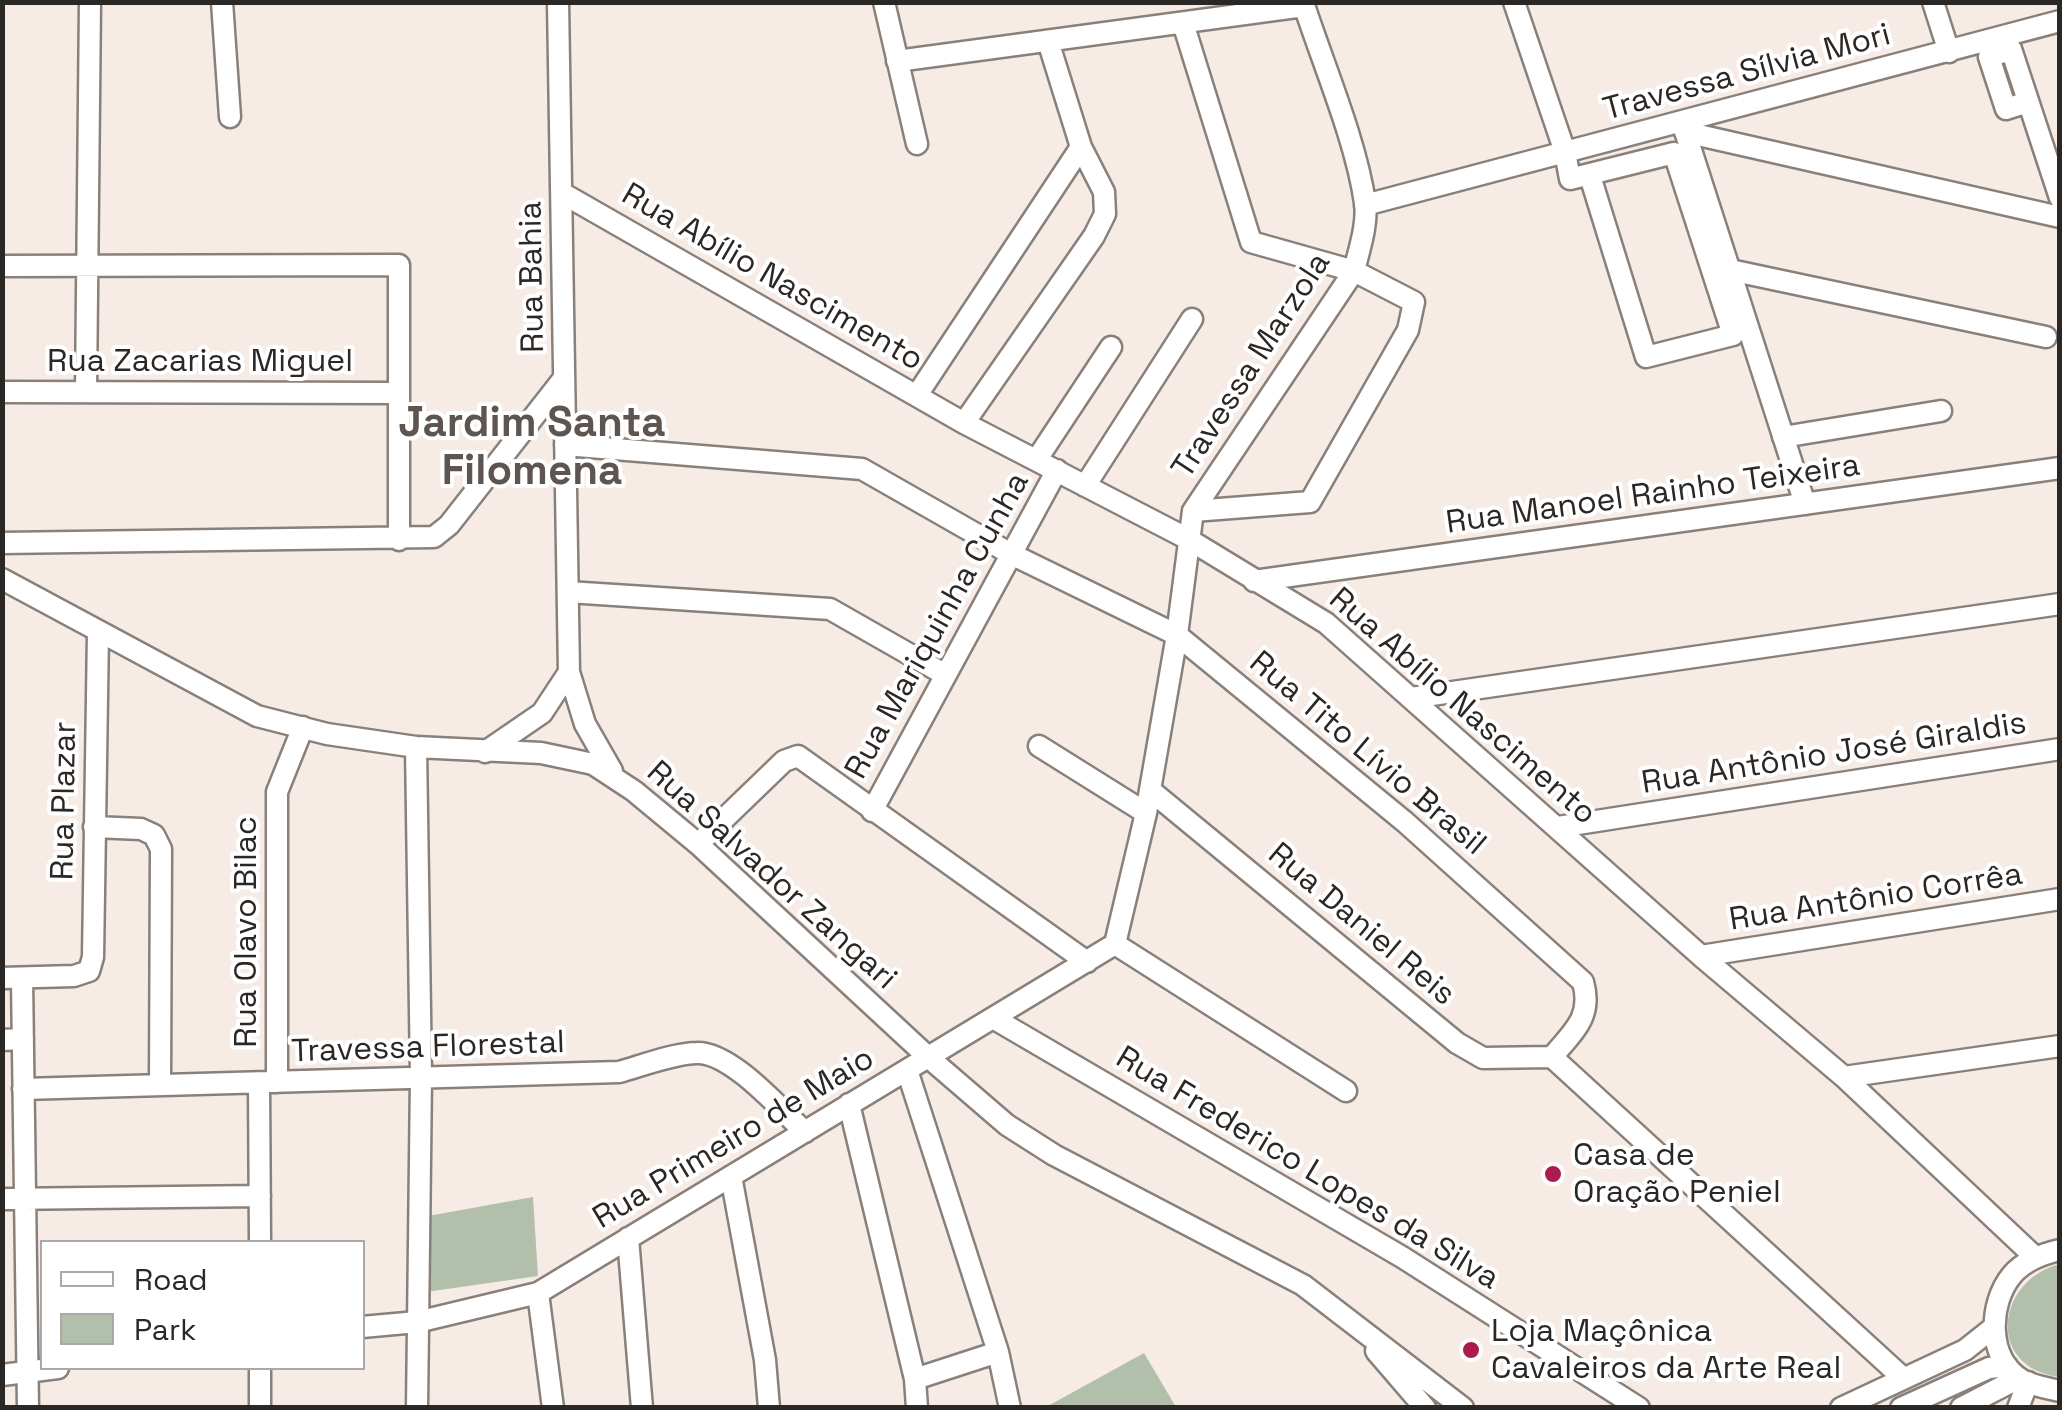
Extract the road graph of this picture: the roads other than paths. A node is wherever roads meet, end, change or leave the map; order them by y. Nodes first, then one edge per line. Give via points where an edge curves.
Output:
1 (90, 2) edge
2 (222, 2) edge
3 (558, 2) edge
4 (884, 2) edge
5 (1514, 2) edge
6 (1933, 2) edge
7 (1303, 4) edge
8 (1190, 16) edge
9 (2060, 21) edge
10 (1048, 41) junction
11 (1949, 52) junction
12 (897, 61) junction
13 (2028, 102) dead end
14 (230, 117) dead end
15 (1684, 127) junction
16 (917, 144) dead end
17 (1081, 147) junction
18 (1565, 152) junction
19 (1590, 176) junction
20 (562, 192) junction
21 (2060, 198) edge
22 (1365, 206) junction
23 (2060, 217) edge
24 (2, 266) edge
25 (87, 266) junction
26 (1730, 270) junction
27 (1354, 272) junction
28 (1192, 318) dead end
29 (2046, 337) dead end
30 (1111, 347) dead end
31 (564, 378) junction
32 (86, 391) junction
33 (2, 392) edge
34 (398, 393) junction
35 (917, 395) junction
36 (1941, 411) dead end
37 (964, 422) junction
38 (1783, 437) junction
39 (565, 445) junction
40 (1037, 459) junction
41 (2060, 468) edge
42 (1057, 470) junction
43 (1084, 486) junction
44 (1804, 504) junction
45 (1193, 511) junction
46 (1188, 539) junction
47 (399, 540) junction
48 (2, 544) edge
49 (1011, 554) junction
50 (2, 579) edge
51 (1254, 581) junction
52 (568, 592) junction
53 (2060, 604) edge
54 (98, 632) junction
55 (1177, 635) junction
56 (570, 672) junction
57 (944, 674) junction
58 (1412, 698) junction
59 (303, 728) junction
60 (416, 746) junction
61 (1040, 746) dead end
62 (2060, 749) edge
63 (485, 752) junction
64 (618, 779) junction
65 (1150, 790) junction
66 (872, 811) junction
67 (1146, 813) junction
68 (94, 827) junction
69 (1558, 828) junction
70 (698, 844) junction
71 (2060, 899) edge
72 (1115, 944) junction
73 (1701, 956) junction
74 (1086, 962) junction
75 (12, 978) edge
76 (993, 1018) junction
77 (12, 1040) edge
78 (2060, 1046) edge
79 (928, 1057) junction
80 (1552, 1057) junction
81 (907, 1070) junction
82 (421, 1076) junction
83 (1844, 1077) junction
84 (268, 1083) junction
85 (160, 1084) junction
86 (23, 1089) junction
87 (1346, 1091) dead end
88 (849, 1104) junction
89 (805, 1132) junction
90 (731, 1176) junction
91 (260, 1196) junction
92 (2, 1198) edge
93 (27, 1199) junction
94 (628, 1238) junction
95 (260, 1240) edge
96 (2060, 1250) edge
97 (2036, 1257) junction
98 (538, 1292) junction
99 (1350, 1318) junction
100 (417, 1322) junction
101 (365, 1327) edge
102 (1994, 1327) junction
103 (998, 1352) junction
104 (43, 1370) edge
105 (260, 1370) edge
106 (28, 1372) junction
107 (2, 1375) edge
108 (2018, 1375) junction
109 (1903, 1378) junction
110 (915, 1379) junction
111 (2060, 1391) edge
112 (1463, 1407) edge
113 (28, 1408) edge
114 (260, 1408) edge
115 (416, 1408) edge
116 (552, 1408) edge
117 (642, 1408) edge
118 (769, 1408) edge
119 (917, 1408) edge
120 (1010, 1408) edge
121 (1425, 1408) edge
122 (1638, 1408) edge
123 (1841, 1408) edge
124 (1902, 1408) edge
125 (1961, 1408) edge
126 (2018, 1408) edge

1 - 25 street
2 - 14 street
3 - 20 street, Rua Bahia
4 - 12 street
5 - 18 street
6 - 11 street
7 - 8 street
7 - 22 street, Travessa Marzola
8 - 10 street
8 - 27 street via 1251,242
9 - 11 street, Travessa Sílvia Mori
10 - 12 street
10 - 17 street
11 - 15 street, Travessa Sílvia Mori
12 - 16 street
13 - 21 street
15 - 18 street, Travessa Sílvia Mori
15 - 23 street
15 - 26 street
17 - 35 street
17 - 37 street via 1104,192 1105,214
18 - 19 street via 1570,180
18 - 22 street, Travessa Sílvia Mori
19 - 19 street via 1674,153 1733,335 1646,357
20 - 31 street, Rua Bahia
20 - 35 street, Rua Abílio Nascimento
22 - 27 street, Travessa Marzola
24 - 25 street
25 - 32 street
25 - 34 street via 399,265
26 - 29 street
26 - 38 street
27 - 45 street, Travessa Marzola
27 - 45 street via 1414,302 1408,330 1310,502
28 - 43 street
30 - 40 street
31 - 39 street, Rua Bahia
31 - 47 street via 449,525 434,537
32 - 33 street, Rua Zacarias Miguel
32 - 34 street, Rua Zacarias Miguel
34 - 47 street
35 - 37 street, Rua Abílio Nascimento
36 - 38 street
37 - 40 street, Rua Abílio Nascimento
38 - 44 street
39 - 49 street, Rua Tito Lívio Brasil via 862,469
39 - 52 street, Rua Bahia
40 - 42 street, Rua Abílio Nascimento
41 - 44 street, Rua Manoel Rainho Teixeira
42 - 43 street, Rua Abílio Nascimento
42 - 49 street, Rua Mariquinha Cunha
43 - 46 street, Rua Abílio Nascimento
44 - 51 street, Rua Manoel Rainho Teixeira
45 - 46 street, Travessa Marzola
46 - 51 street, Rua Abílio Nascimento
46 - 55 street, Travessa Marzola
47 - 48 street
49 - 55 street, Rua Tito Lívio Brasil
49 - 57 street, Rua Mariquinha Cunha
50 - 54 street, Rua Salvador Zangari
51 - 58 street, Rua Abílio Nascimento via 1326,623
52 - 56 street, Rua Bahia
52 - 57 street via 830,609
53 - 58 street
54 - 59 street, Rua Salvador Zangari via 226,702
54 - 68 street, Rua Plazar
55 - 65 street, Travessa Marzola
55 - 80 street, Rua Tito Lívio Brasil via 1405,822 1582,982 1588,1002 1582,1018
56 - 63 street via 542,713
56 - 64 street, Rua Bahia via 585,724
57 - 66 street, Rua Mariquinha Cunha
58 - 69 street, Rua Abílio Nascimento
59 - 60 street, Rua Salvador Zangari
59 - 84 street, Rua Olavo Bilac via 277,792
60 - 63 street, Rua Salvador Zangari
60 - 82 street
61 - 67 street
62 - 69 street, Rua Antônio José Giraldis
63 - 64 street, Rua Salvador Zangari via 540,753 593,764
64 - 70 street, Rua Salvador Zangari
65 - 67 street, Travessa Marzola
65 - 80 street, Rua Daniel Reis via 1456,1043 1484,1058
66 - 70 street via 798,756 784,761
66 - 74 street
67 - 72 street, Travessa Marzola
68 - 75 street, Rua Plazar via 89,971
68 - 85 street via 141,829 161,849
69 - 73 street, Rua Abílio Nascimento
70 - 79 street, Rua Salvador Zangari
71 - 73 street, Rua Antônio Corrêa
72 - 74 street, Rua Primeiro de Maio
72 - 87 street
73 - 83 street, Rua Abílio Nascimento
74 - 76 street, Rua Primeiro de Maio
75 - 77 street
76 - 79 street, Rua Primeiro de Maio
76 - 122 street, Rua Frederico Lopes da Silva via 1402,1257
77 - 86 street
78 - 83 street
79 - 81 street, Rua Primeiro de Maio
79 - 99 street, Rua Salvador Zangari via 1054,1155 1303,1284
80 - 109 street
81 - 88 street, Rua Primeiro de Maio
81 - 103 street
82 - 84 street, Travessa Florestal
82 - 89 street, Travessa Florestal via 619,1072 697,1052 736,1070
82 - 100 street
83 - 97 street, Rua Abílio Nascimento
84 - 85 street, Travessa Florestal
84 - 91 street, Rua Olavo Bilac
85 - 86 street, Travessa Florestal
86 - 93 street
88 - 89 street, Rua Primeiro de Maio
88 - 110 street
89 - 90 street, Rua Primeiro de Maio
90 - 94 street, Rua Primeiro de Maio
90 - 118 street
91 - 93 street
91 - 95 street, Rua Olavo Bilac
92 - 93 street
93 - 106 street
94 - 98 street, Rua Primeiro de Maio
94 - 117 street
96 - 97 street
97 - 102 street via 2012,1275
98 - 100 street, Rua Primeiro de Maio
98 - 116 street
99 - 112 street
99 - 121 street
100 - 101 street, Rua Primeiro de Maio
100 - 115 street
102 - 108 street via 1997,1345
102 - 109 street via 1964,1350
103 - 110 street
103 - 120 street
104 - 106 street
105 - 114 street
106 - 107 street
106 - 113 street
108 - 111 street
108 - 124 street via 1989,1368
108 - 125 street
108 - 126 street
109 - 123 street
110 - 119 street

